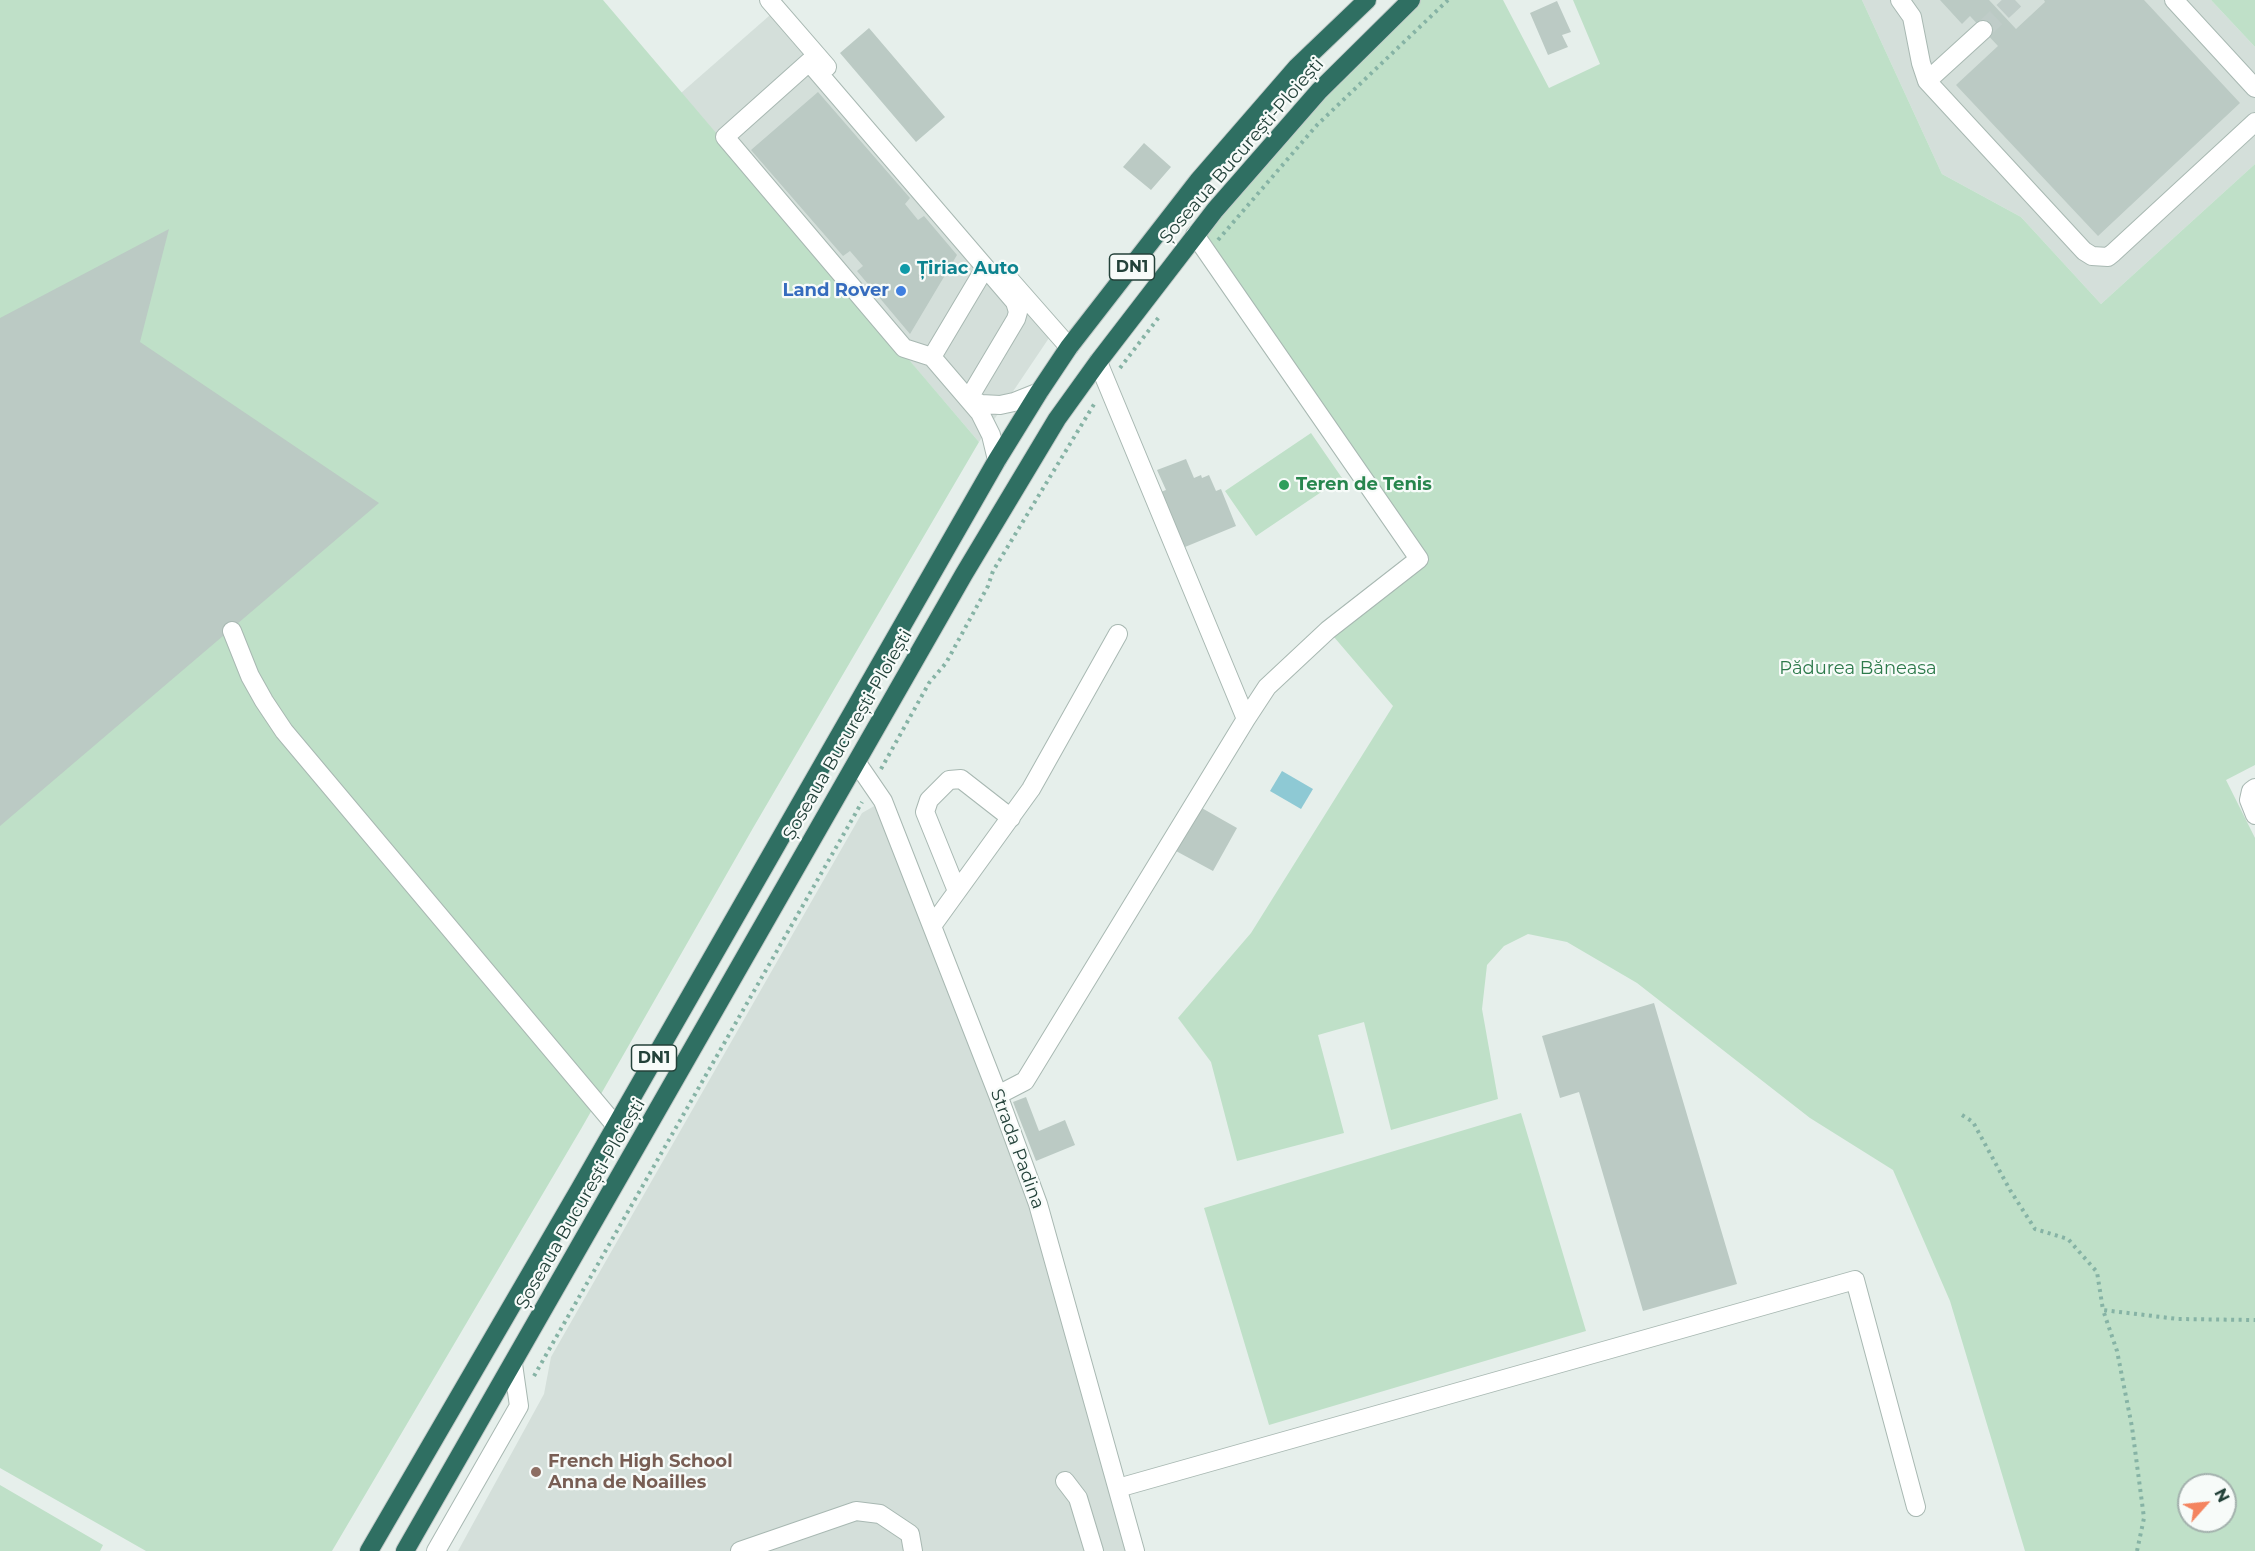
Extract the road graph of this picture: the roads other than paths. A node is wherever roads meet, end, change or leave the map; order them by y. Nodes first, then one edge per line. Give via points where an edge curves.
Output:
1 (769, 0) edge
2 (1367, 0) edge
3 (1411, 0) edge
4 (1900, 0) edge
5 (2174, 0) edge
6 (1983, 30) tunnel mouth
7 (1927, 81) junction
8 (2255, 88) edge
9 (2255, 122) edge
10 (1195, 235) junction
11 (986, 267) junction
12 (1069, 348) junction
13 (932, 357) junction
14 (1098, 362) junction
15 (1039, 392) junction
16 (969, 398) junction
17 (996, 460) junction
18 (232, 631) dead end
19 (1118, 634) dead end
20 (1246, 718) junction
21 (857, 763) junction
22 (2255, 788) edge
23 (2255, 815) edge
24 (1011, 818) junction
25 (957, 891) junction
26 (932, 926) junction
27 (998, 1095) junction
28 (616, 1126) junction
29 (513, 1364) junction
30 (1065, 1481) dead end
31 (1118, 1488) junction
32 (1916, 1507) dead end
33 (369, 1551) edge
34 (405, 1551) edge
35 (436, 1551) edge
36 (740, 1551) edge
37 (913, 1551) edge
38 (1094, 1551) edge
39 (1135, 1551) edge

1 - 12 street
2 - 12 highway, Șoseaua București-Ploiești / DN1 via 1298,68 1198,181
3 - 10 highway, Șoseaua București-Ploiești / DN1 via 1319,91
4 - 7 street via 1912,17
5 - 8 street
6 - 7 street
7 - 9 street via 2084,251 2099,258 2113,253
10 - 14 highway, Șoseaua București-Ploiești / DN1
10 - 20 street via 1419,559 1328,630 1267,687
11 - 13 street
11 - 13 street via 809,62 725,137 904,348
11 - 16 street via 1015,302 1018,312
12 - 15 highway, Șoseaua București-Ploiești / DN1
13 - 16 street
14 - 20 street
14 - 21 highway, Șoseaua București-Ploiești / DN1 via 1057,419
15 - 16 street via 1000,405 981,404
15 - 17 highway, Șoseaua București-Ploiești / DN1
16 - 17 street via 991,435
17 - 28 highway, Șoseaua București-Ploiești / DN1
18 - 28 street via 250,676 284,731
19 - 24 street
20 - 27 street via 1025,1081
21 - 26 street, Strada Padina via 882,801
21 - 29 highway, Șoseaua București-Ploiești / DN1
22 - 23 street via 2249,800
24 - 25 street
24 - 25 street via 961,779 949,780 928,800 925,812
25 - 26 street
26 - 27 street, Strada Padina
27 - 31 street, Strada Padina via 1038,1204
28 - 33 highway, Șoseaua București-Ploiești / DN1
29 - 34 highway, Șoseaua București-Ploiești / DN1
29 - 35 street via 519,1406
30 - 38 street via 1078,1498
31 - 32 street via 1855,1280
31 - 39 street, Strada Padina
36 - 37 street via 856,1511 880,1514 910,1534

